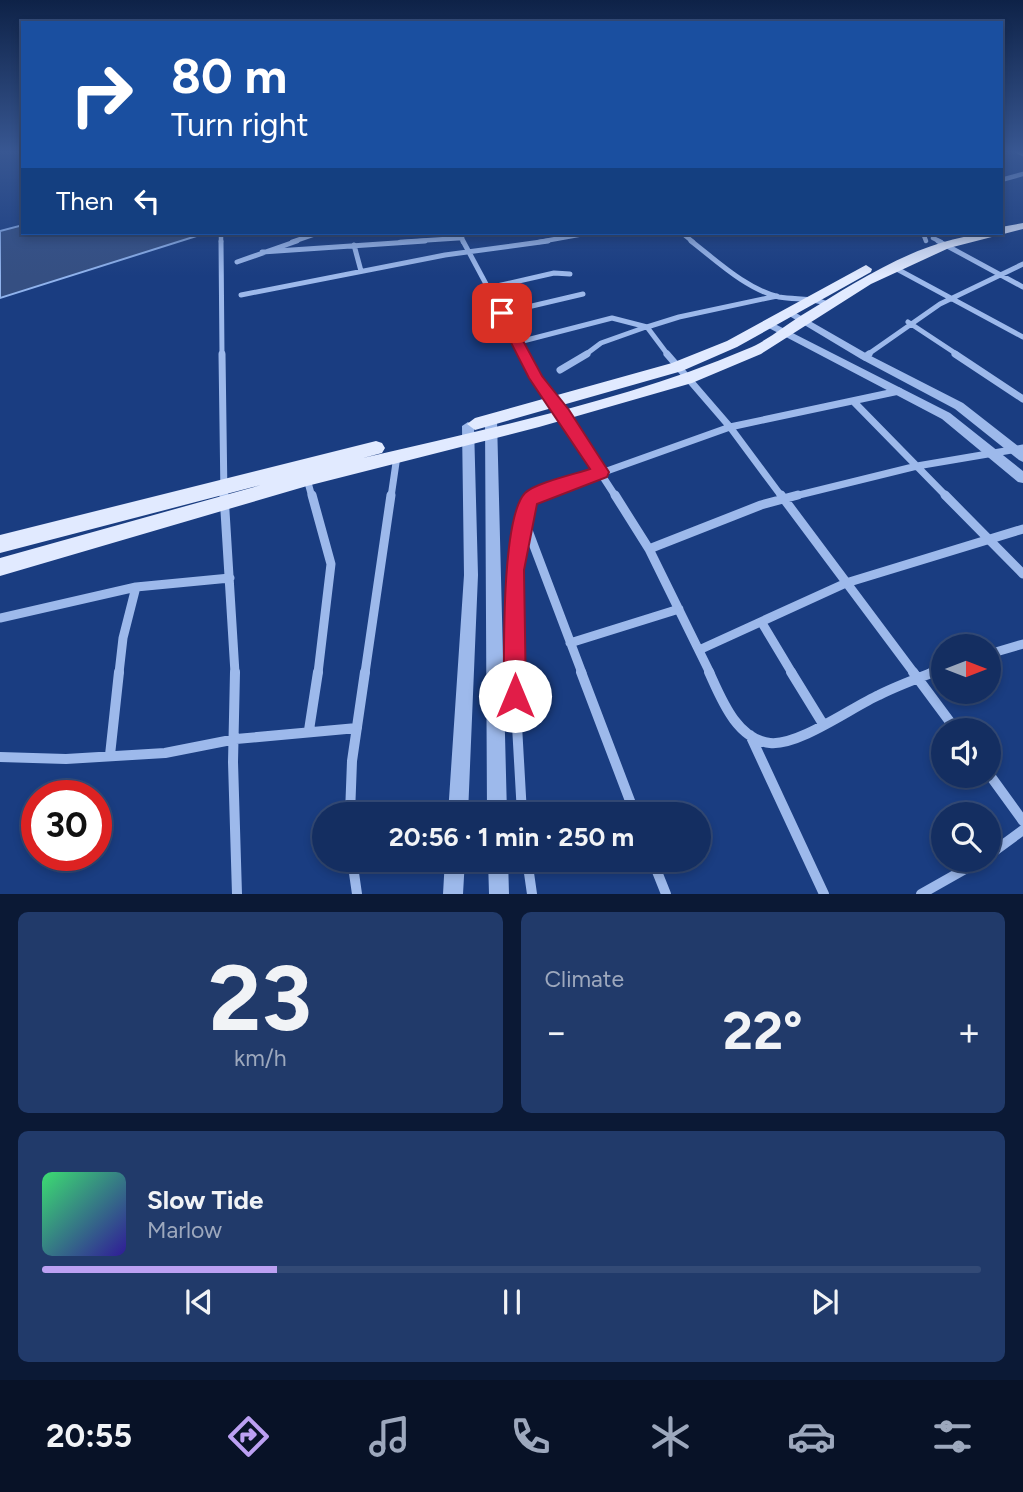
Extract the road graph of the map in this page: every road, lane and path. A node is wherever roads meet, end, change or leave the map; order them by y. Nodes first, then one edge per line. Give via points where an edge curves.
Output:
1 (1023, 216) edge
2 (1003, 221) edge
3 (1023, 226) edge
4 (1003, 231) edge
5 (221, 235) edge
6 (312, 235) edge
7 (462, 235) edge
8 (577, 235) edge
9 (684, 235) edge
10 (971, 235) edge
11 (936, 238) edge
12 (354, 245) junction
13 (262, 252) junction
14 (468, 254) junction
15 (237, 262) dead end
16 (1023, 264) edge
17 (895, 268) junction
18 (361, 271) junction
19 (570, 274) dead end
20 (997, 274) junction
21 (1023, 287) edge
22 (488, 288) junction
23 (583, 294) dead end
24 (241, 295) dead end
25 (777, 296) junction
26 (952, 297) junction
27 (820, 300) junction
28 (789, 312) junction
29 (502, 313) junction
30 (804, 320) junction
31 (908, 322) junction
32 (769, 324) junction
33 (647, 327) junction
34 (787, 333) junction
35 (1023, 337) edge
36 (519, 342) junction
37 (865, 357) junction
38 (560, 370) dead end
39 (682, 373) junction
40 (900, 391) junction
41 (1023, 399) edge
42 (853, 401) junction
43 (559, 408) junction
44 (491, 426) junction
45 (730, 428) junction
46 (469, 432) junction
47 (1021, 452) edge
48 (993, 453) junction
49 (397, 455) junction
50 (917, 466) junction
51 (601, 472) junction
52 (1023, 478) edge
53 (307, 479) junction
54 (224, 495) junction
55 (782, 499) junction
56 (526, 524) junction
57 (1023, 529) edge
58 (987, 538) junction
59 (0, 544) edge
60 (649, 549) junction
61 (0, 567) edge
62 (1023, 574) edge
63 (230, 578) junction
64 (846, 583) junction
65 (136, 587) junction
66 (679, 609) junction
67 (0, 618) edge
68 (762, 623) junction
69 (570, 643) junction
70 (1023, 644) edge
71 (699, 650) junction
72 (1001, 650) edge
73 (931, 673) edge
74 (919, 678) junction
75 (947, 718) edge
76 (822, 724) junction
77 (357, 728) junction
78 (309, 730) junction
79 (749, 734) junction
80 (236, 739) junction
81 (110, 755) junction
82 (0, 757) edge
83 (999, 788) edge
84 (350, 802) edge
85 (459, 802) edge
86 (498, 802) edge
87 (521, 802) edge
88 (630, 802) edge
89 (1023, 821) edge
90 (1023, 830) edge
91 (1001, 846) edge
92 (354, 872) edge
93 (454, 872) edge
94 (498, 872) edge
95 (529, 872) edge
96 (657, 872) edge
97 (960, 872) edge
98 (237, 894) edge
99 (357, 894) edge
100 (453, 894) edge
101 (499, 894) edge
102 (532, 894) edge
103 (666, 894) edge
104 (824, 894) edge
105 (921, 894) edge

1 - 2 main road
3 - 4 main road
5 - 54 street
6 - 13 street
7 - 12 street
7 - 14 street
8 - 14 street
9 - 25 street
10 - 11 main road
11 - 17 main road
11 - 20 street
11 - 27 main road
12 - 13 street
12 - 18 street
13 - 15 street
14 - 18 street
14 - 22 street
16 - 20 street
17 - 26 street
17 - 27 main road
18 - 24 street
19 - 22 street via 554,273
20 - 21 street
20 - 26 street
22 - 29 street
23 - 29 street
25 - 27 street
25 - 33 street via 686,313
26 - 31 street
26 - 35 street
27 - 28 main road
27 - 30 main road
28 - 30 street
28 - 32 main road
29 - 36 street
30 - 34 main road
30 - 37 street
31 - 37 street
31 - 41 street
32 - 34 street
32 - 39 main road
33 - 36 street via 612,318
33 - 38 street via 601,343
33 - 39 street
34 - 39 main road via 756,351
34 - 40 street
36 - 43 street via 536,378
37 - 47 street via 959,406
39 - 43 main road
39 - 45 street
40 - 42 street
40 - 48 street via 961,426
42 - 45 street
42 - 50 street
43 - 44 main road
43 - 51 street
44 - 46 main road
44 - 86 street
45 - 51 street
45 - 55 street
46 - 49 main road
46 - 54 main road
46 - 85 street via 471,575
47 - 48 street
48 - 50 street
48 - 52 street
49 - 53 main road
49 - 77 street
50 - 55 street
50 - 58 street
51 - 56 street via 534,495
51 - 60 street
53 - 54 main road
53 - 78 street via 331,564
54 - 59 main road
54 - 61 main road
54 - 63 street
55 - 60 street
55 - 64 street
56 - 69 street
56 - 87 street via 513,601
57 - 58 street
58 - 62 street
58 - 64 street
60 - 66 street
63 - 65 street
63 - 80 street
64 - 68 street
64 - 74 street
65 - 67 street
65 - 81 street via 123,638
66 - 69 street
66 - 71 street
68 - 71 street
68 - 76 street
69 - 88 street
70 - 72 street
71 - 79 street via 730,715
73 - 74 street
74 - 75 street
74 - 76 street
76 - 79 street via 793,739 770,743
77 - 78 street
77 - 84 street
78 - 80 street
79 - 104 street
80 - 81 street via 165,753
80 - 98 street
81 - 82 street
83 - 89 street
90 - 91 street
92 - 99 street
93 - 100 street
94 - 101 street
95 - 102 street
96 - 103 street
97 - 105 street

